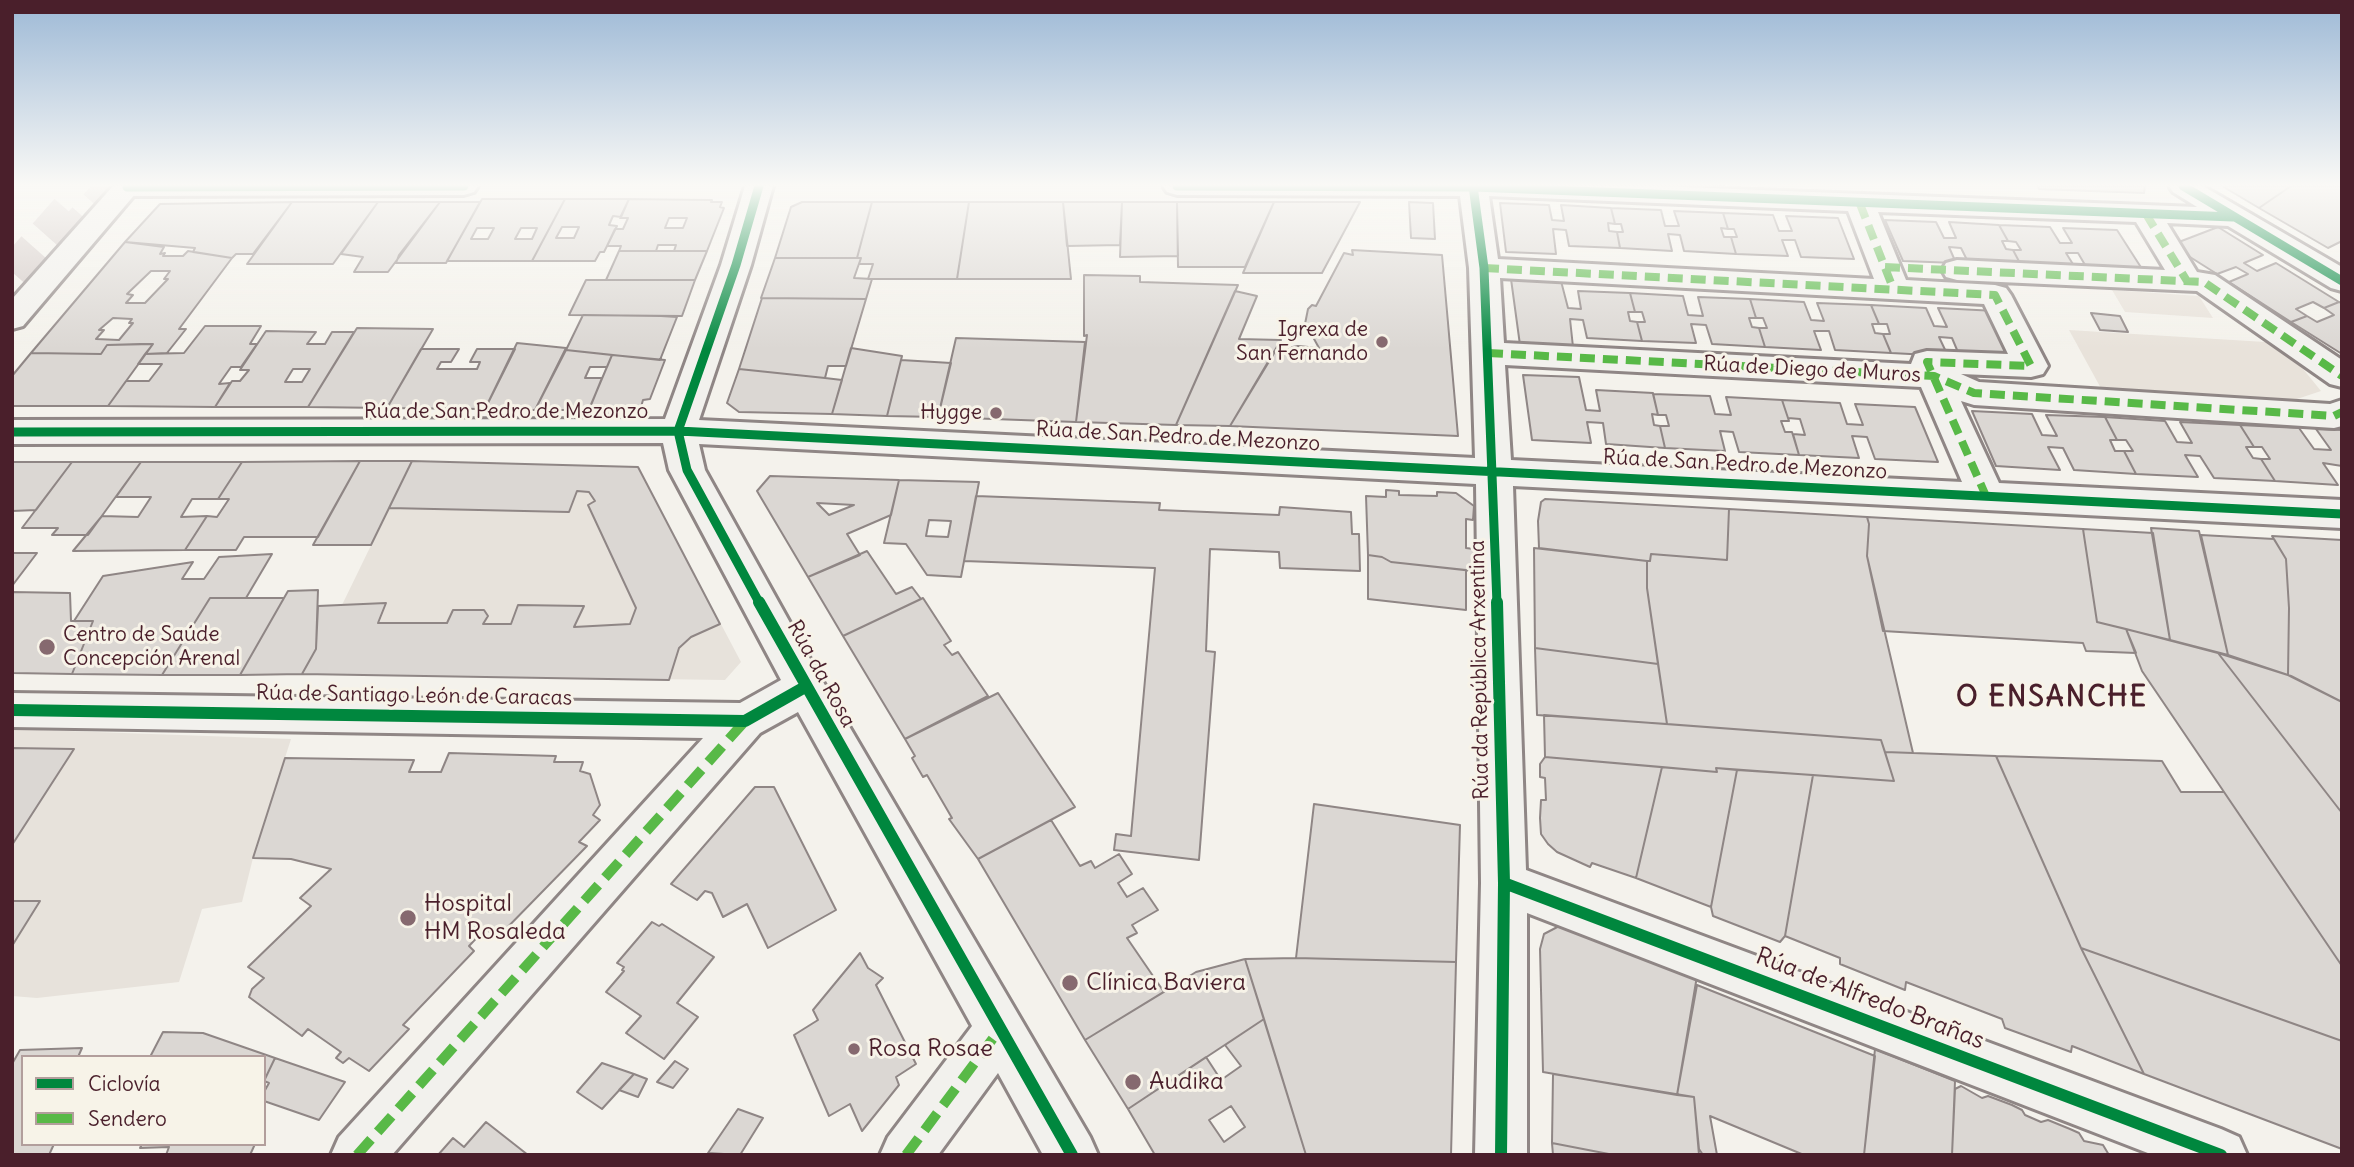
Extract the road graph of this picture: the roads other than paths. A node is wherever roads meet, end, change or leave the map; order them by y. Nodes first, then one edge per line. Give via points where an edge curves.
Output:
1 (58, 240) tunnel mouth
2 (75, 240) tunnel mouth
3 (743, 240) edge
4 (1480, 240) edge
5 (1874, 240) edge
6 (2162, 240) edge
7 (2273, 240) edge
8 (1484, 268) junction
9 (1889, 277) junction
10 (2187, 281) junction
11 (2342, 281) edge
12 (12, 282) edge
13 (12, 319) edge
14 (1488, 353) junction
15 (2338, 371) edge
16 (1934, 376) junction
17 (2342, 412) edge
18 (678, 431) junction
19 (12, 432) edge
20 (1493, 472) junction
21 (1986, 496) junction
22 (2342, 514) edge
23 (805, 687) junction
24 (12, 710) edge
25 (745, 721) junction
26 (1504, 883) junction
27 (1000, 1029) junction
28 (357, 1155) edge
29 (906, 1155) edge
30 (1072, 1155) edge
31 (1501, 1155) edge
32 (2221, 1155) edge

1 - 12 street
2 - 13 street
3 - 18 street
4 - 8 street, Rúa da República Arxentina
5 - 9 street
6 - 10 street
7 - 11 street
8 - 9 street
8 - 14 street, Rúa da República Arxentina
9 - 10 street
9 - 16 street via 1995,295 2031,366 1927,362
10 - 15 street via 2204,282
14 - 16 street, Rúa de Diego de Muros
14 - 20 street, Rúa da República Arxentina
16 - 17 street, Rúa de Diego de Muros via 1974,393 2334,416
16 - 21 street
18 - 19 street, Rúa de San Pedro de Mezonzo
18 - 20 street, Rúa de San Pedro de Mezonzo
18 - 23 street, Rúa da Rosa via 687,470
20 - 21 street, Rúa de San Pedro de Mezonzo
20 - 26 street, Rúa da República Arxentina
21 - 22 street, Rúa de San Pedro de Mezonzo
23 - 25 street
23 - 27 street, Rúa da Rosa
24 - 25 street, Rúa de Santiago León de Caracas
25 - 28 street
26 - 31 street, Rúa da República Arxentina
26 - 32 street, Rúa de Alfredo Brañas
27 - 29 street
27 - 30 street, Rúa da Rosa

